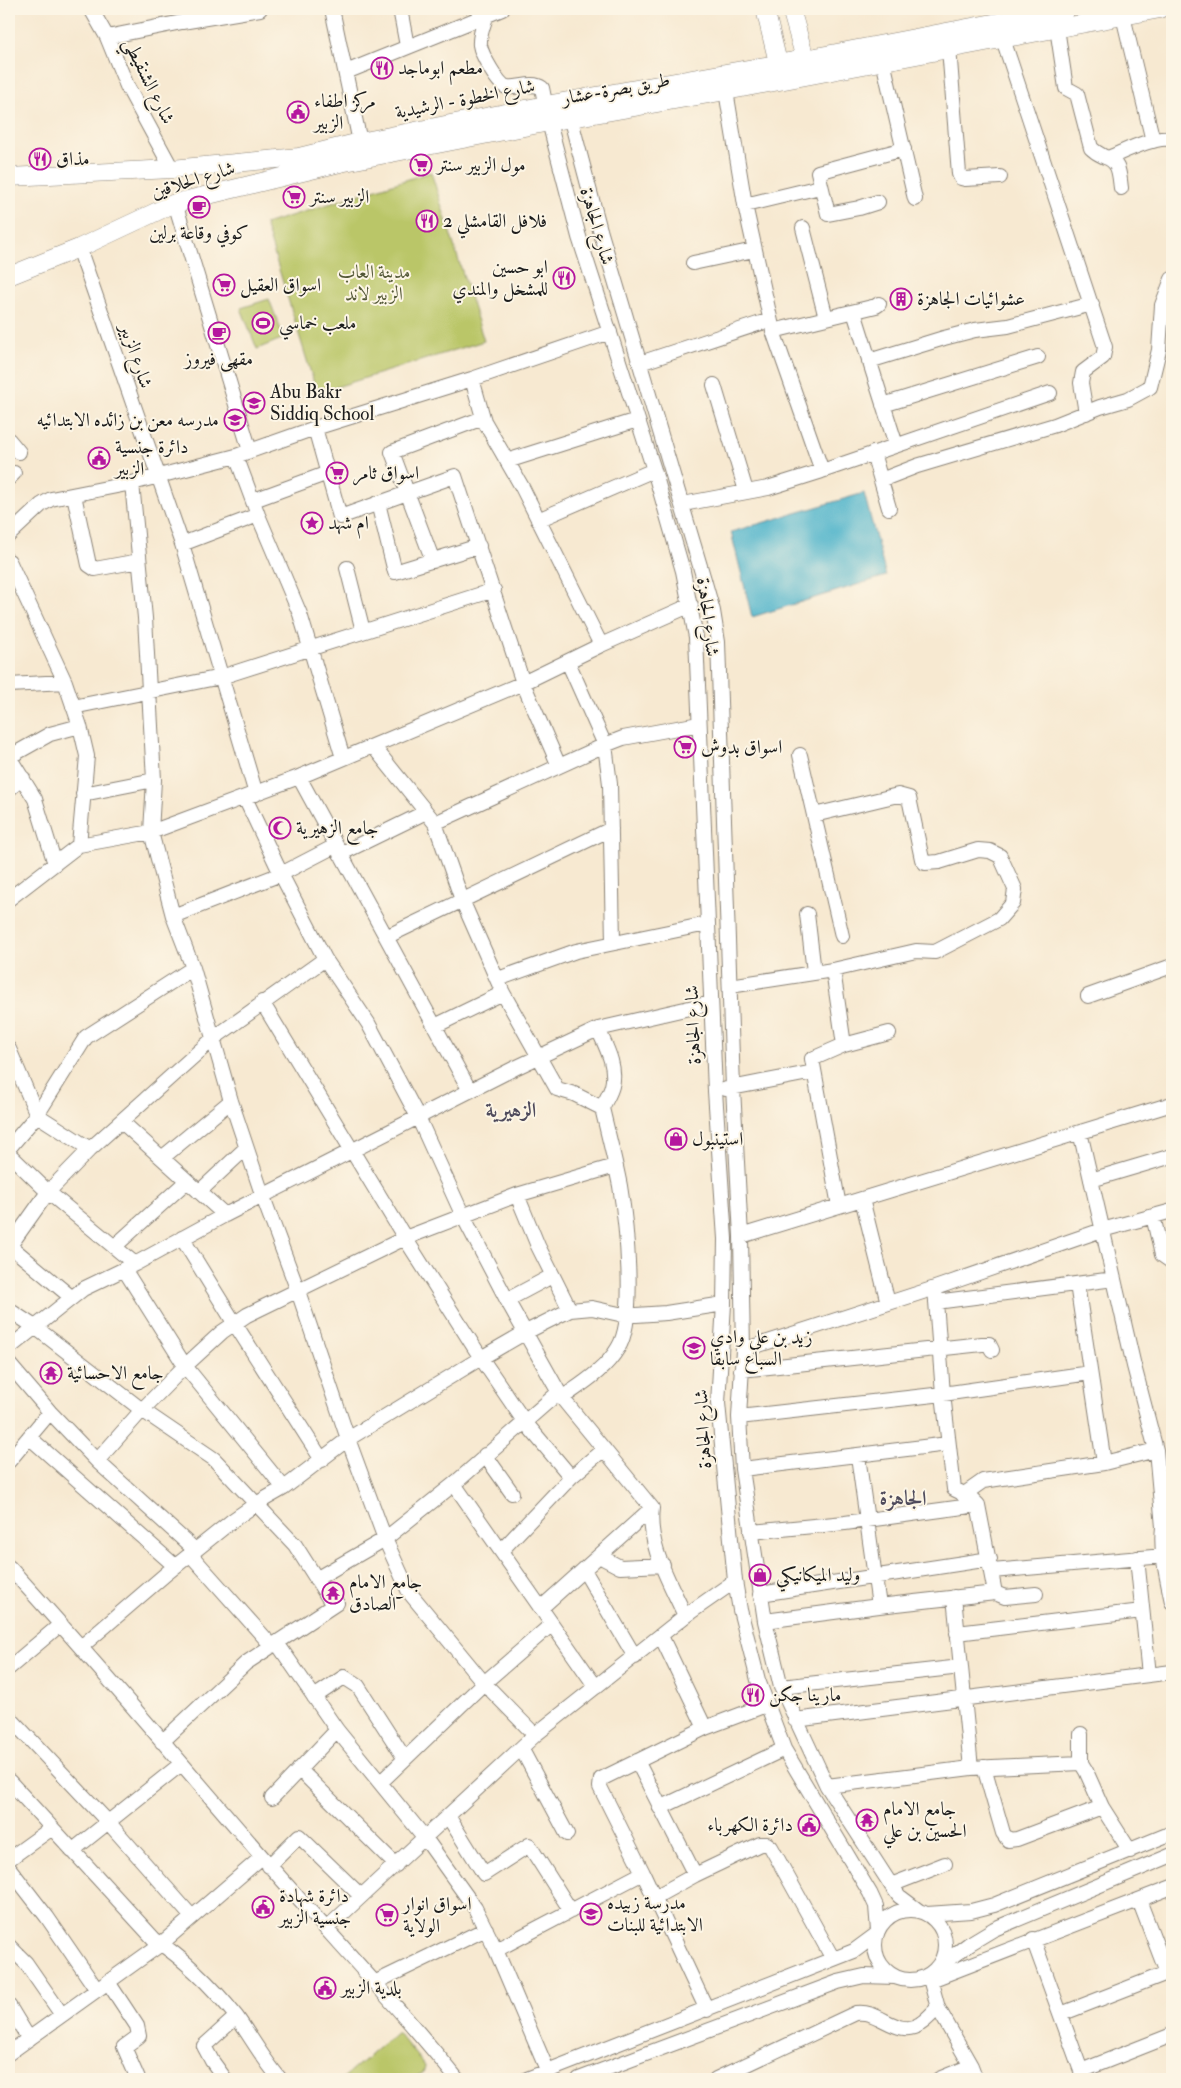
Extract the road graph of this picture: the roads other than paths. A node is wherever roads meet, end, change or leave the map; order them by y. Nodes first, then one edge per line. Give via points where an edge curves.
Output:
1 (91, 9) edge
2 (176, 9) edge
3 (260, 9) edge
4 (332, 9) edge
5 (400, 9) edge
6 (502, 9) edge
7 (765, 9) edge
8 (791, 9) edge
9 (1067, 9) edge
10 (1160, 9) edge
11 (487, 14) junction
12 (465, 16) edge
13 (1123, 16) junction
14 (182, 22) junction
15 (1057, 28) junction
16 (107, 37) junction
17 (1003, 39) junction
18 (407, 46) junction
19 (949, 48) junction
20 (883, 61) junction
21 (807, 67) junction
22 (346, 72) junction
23 (780, 72) junction
24 (726, 91) junction
25 (566, 101) junction
26 (546, 104) junction
27 (570, 120) junction
28 (549, 122) junction
29 (1172, 140) edge
30 (1153, 141) junction
31 (360, 142) junction
32 (904, 149) junction
33 (338, 156) junction
34 (1108, 158) junction
35 (172, 169) junction
36 (9, 177) edge
37 (1000, 177) dead end
38 (820, 187) junction
39 (1121, 188) dead end
40 (915, 199) dead end
41 (878, 202) dead end
42 (175, 203) junction
43 (744, 206) junction
44 (803, 228) dead end
45 (600, 230) junction
46 (579, 236) junction
47 (79, 248) junction
48 (754, 250) junction
49 (693, 263) dead end
50 (9, 276) edge
51 (1172, 279) edge
52 (879, 304) dead end
53 (1092, 304) junction
54 (854, 312) junction
55 (826, 318) junction
56 (771, 325) junction
57 (610, 332) junction
58 (1038, 357) dead end
59 (869, 361) junction
60 (640, 363) junction
61 (472, 379) junction
62 (714, 385) dead end
63 (1050, 393) dead end
64 (883, 405) junction
65 (1086, 412) junction
66 (483, 418) junction
67 (637, 420) junction
68 (315, 428) junction
69 (9, 440) edge
70 (896, 445) junction
71 (250, 451) junction
72 (19, 452) dead end
73 (873, 453) junction
74 (236, 456) junction
75 (507, 461) junction
76 (654, 470) junction
77 (822, 471) junction
78 (328, 473) junction
79 (158, 477) junction
80 (881, 480) junction
81 (132, 483) junction
82 (746, 491) junction
83 (406, 493) junction
84 (74, 495) junction
85 (254, 500) junction
86 (378, 503) junction
87 (683, 504) junction
88 (889, 508) dead end
89 (258, 515) junction
90 (538, 520) junction
91 (9, 535) edge
92 (182, 544) junction
93 (479, 546) junction
94 (9, 561) edge
95 (139, 561) junction
96 (433, 561) junction
97 (346, 568) dead end
98 (494, 590) junction
99 (691, 605) junction
100 (363, 631) junction
101 (600, 645) junction
102 (311, 647) junction
103 (568, 662) junction
104 (221, 677) junction
105 (65, 682) junction
106 (524, 683) junction
107 (9, 686) edge
108 (148, 692) junction
109 (73, 707) junction
110 (699, 724) junction
111 (80, 726) junction
112 (605, 745) junction
113 (373, 746) junction
114 (800, 755) dead end
115 (343, 758) junction
116 (559, 766) junction
117 (299, 777) junction
118 (22, 778) junction
119 (154, 780) junction
120 (9, 789) edge
121 (83, 794) junction
122 (250, 796) junction
123 (426, 812) junction
124 (814, 815) junction
125 (435, 823) junction
126 (611, 829) junction
127 (152, 832) junction
128 (79, 845) junction
129 (338, 850) junction
130 (54, 864) junction
131 (280, 874) junction
132 (9, 899) edge
133 (462, 900) junction
134 (807, 914) dead end
135 (173, 916) junction
136 (708, 924) junction
137 (842, 936) dead end
138 (386, 937) junction
139 (613, 943) junction
140 (325, 959) junction
141 (1172, 966) edge
142 (193, 968) junction
143 (833, 970) junction
144 (814, 972) junction
145 (498, 979) junction
146 (730, 986) junction
147 (503, 993) junction
148 (1088, 996) dead end
149 (262, 1002) junction
150 (711, 1002) junction
151 (436, 1026) junction
152 (598, 1028) junction
153 (889, 1033) dead end
154 (214, 1038) junction
155 (844, 1044) junction
156 (9, 1049) edge
157 (538, 1057) junction
158 (814, 1072) junction
159 (734, 1088) junction
160 (470, 1091) junction
161 (714, 1091) junction
162 (231, 1101) junction
163 (1172, 1104) edge
164 (602, 1108) junction
165 (37, 1115) junction
166 (418, 1116) junction
167 (122, 1122) junction
168 (1080, 1132) junction
169 (9, 1148) edge
170 (246, 1148) junction
171 (90, 1149) junction
172 (352, 1150) junction
173 (9, 1154) edge
174 (1172, 1156) edge
175 (162, 1158) junction
176 (615, 1166) junction
177 (1091, 1180) junction
178 (188, 1181) junction
179 (48, 1192) junction
180 (199, 1192) junction
181 (516, 1195) junction
182 (263, 1196) junction
183 (862, 1199) junction
184 (839, 1206) junction
185 (1172, 1211) edge
186 (225, 1215) junction
187 (463, 1216) junction
188 (1153, 1216) junction
189 (1102, 1230) junction
190 (741, 1236) junction
191 (182, 1238) junction
192 (405, 1238) junction
193 (9, 1246) edge
194 (114, 1247) junction
195 (1172, 1262) edge
196 (129, 1267) junction
197 (552, 1276) junction
198 (1114, 1279) junction
199 (1077, 1284) junction
200 (298, 1291) junction
201 (935, 1295) junction
202 (70, 1298) junction
203 (507, 1300) junction
204 (888, 1303) junction
205 (724, 1304) junction
206 (9, 1310) edge
207 (570, 1310) junction
208 (629, 1314) junction
209 (235, 1324) junction
210 (35, 1327) junction
211 (526, 1332) junction
212 (9, 1348) edge
213 (938, 1349) junction
214 (743, 1350) junction
215 (992, 1350) dead end
216 (481, 1358) junction
217 (9, 1364) edge
218 (185, 1366) junction
219 (741, 1370) junction
220 (1090, 1373) junction
221 (943, 1394) junction
222 (560, 1395) junction
223 (142, 1410) junction
224 (50, 1412) junction
225 (739, 1417) junction
226 (524, 1421) junction
227 (29, 1437) junction
228 (348, 1439) junction
229 (948, 1444) junction
230 (604, 1449) junction
231 (1156, 1450) junction
232 (485, 1455) junction
233 (858, 1456) junction
234 (9, 1460) edge
235 (322, 1460) junction
236 (97, 1461) junction
237 (1104, 1463) junction
238 (742, 1469) junction
239 (571, 1477) junction
240 (454, 1484) junction
241 (284, 1488) junction
242 (744, 1488) junction
243 (726, 1490) junction
244 (512, 1493) dead end
245 (962, 1495) junction
246 (256, 1504) junction
247 (978, 1505) junction
248 (652, 1508) junction
249 (867, 1520) junction
250 (1167, 1524) edge
251 (751, 1532) junction
252 (385, 1539) junction
253 (501, 1551) junction
254 (192, 1552) junction
255 (599, 1556) junction
256 (1164, 1556) junction
257 (1137, 1558) junction
258 (663, 1565) junction
259 (175, 1566) junction
260 (991, 1566) junction
261 (9, 1567) edge
262 (584, 1570) junction
263 (875, 1576) junction
264 (316, 1579) junction
265 (735, 1581) junction
266 (995, 1593) junction
267 (760, 1594) junction
268 (1036, 1594) dead end
269 (954, 1598) junction
270 (1172, 1602) edge
271 (879, 1606) junction
272 (541, 1608) junction
273 (1142, 1611) junction
274 (685, 1616) junction
275 (765, 1621) junction
276 (61, 1624) junction
277 (552, 1624) junction
278 (957, 1633) junction
279 (660, 1636) junction
280 (274, 1645) junction
281 (81, 1647) junction
282 (634, 1656) junction
283 (961, 1667) junction
284 (9, 1668) edge
285 (777, 1672) junction
286 (1172, 1672) edge
287 (1149, 1675) junction
288 (758, 1680) junction
289 (484, 1683) junction
290 (596, 1687) junction
291 (782, 1687) junction
292 (314, 1697) junction
293 (964, 1698) junction
294 (766, 1705) junction
295 (9, 1716) edge
296 (796, 1720) junction
297 (705, 1728) junction
298 (337, 1730) junction
299 (1081, 1734) dead end
300 (535, 1735) junction
301 (162, 1742) junction
302 (521, 1748) junction
303 (784, 1749) junction
304 (406, 1759) junction
305 (637, 1761) junction
306 (1081, 1762) junction
307 (180, 1764) junction
308 (978, 1767) junction
309 (299, 1769) junction
310 (9, 1781) edge
311 (381, 1782) junction
312 (827, 1786) junction
313 (272, 1798) dead end
314 (1102, 1807) junction
315 (660, 1808) junction
316 (448, 1816) junction
317 (108, 1822) junction
318 (52, 1828) junction
319 (1172, 1833) edge
320 (567, 1834) dead end
321 (425, 1838) junction
322 (864, 1841) junction
323 (72, 1851) junction
324 (1130, 1851) junction
325 (846, 1852) junction
326 (1172, 1855) edge
327 (9, 1859) edge
328 (266, 1861) junction
329 (945, 1864) dead end
330 (396, 1865) junction
331 (643, 1872) junction
332 (10, 1874) edge
333 (695, 1875) junction
334 (891, 1885) junction
335 (1172, 1887) edge
336 (361, 1896) junction
337 (655, 1897) junction
338 (1138, 1900) junction
339 (571, 1911) junction
340 (923, 1913) junction
341 (192, 1917) junction
342 (326, 1929) junction
343 (486, 1930) junction
344 (877, 1932) junction
345 (1033, 1939) junction
346 (161, 1944) junction
347 (9, 1946) edge
348 (496, 1950) junction
349 (833, 1960) junction
350 (1170, 1972) edge
351 (933, 1974) junction
352 (895, 1977) junction
353 (374, 1983) junction
354 (103, 1986) junction
355 (9, 2006) edge
356 (938, 2008) junction
357 (707, 2010) junction
358 (1061, 2014) junction
359 (62, 2015) junction
360 (236, 2017) junction
361 (1172, 2035) edge
362 (29, 2039) junction
363 (9, 2054) edge
364 (548, 2072) junction
365 (974, 2073) edge
366 (1083, 2075) edge
367 (138, 2079) edge
368 (225, 2079) edge
369 (280, 2079) edge
370 (457, 2079) edge
371 (527, 2079) edge
372 (579, 2079) edge
373 (716, 2079) edge
374 (939, 2079) edge

1 - 16 street, شارع الشنقيطي
2 - 14 street
3 - 14 street
4 - 22 street
5 - 18 street
6 - 11 street
7 - 23 main road
8 - 21 main road
9 - 21 main road
10 - 13 main road
11 - 12 street
11 - 26 street via 480,46 498,81 507,88 539,86
12 - 18 street
13 - 15 main road
13 - 30 street
14 - 16 street
15 - 17 main road
15 - 34 street via 1066,88 1076,94 1091,148 1096,154
16 - 35 street, شارع الشنقيطي via 127,86
17 - 19 main road
17 - 53 street
18 - 22 street
19 - 20 main road
19 - 37 street via 959,174 966,179
20 - 21 main road
20 - 32 street
21 - 23 main road
22 - 31 street
23 - 24 main road, طريق بصرة-عشار
23 - 25 main road, شارع الخطوة - الرشيدية
24 - 27 main road, طريق بصرة-عشار
24 - 43 street
25 - 26 main road, شارع الخطوة - الرشيدية
25 - 27 street, شارع الجاهزة
26 - 28 street, شارع الجاهزة
26 - 31 main road, شارع الخطوة - الرشيدية
27 - 28 main road, طريق بصرة-عشار
27 - 45 street, شارع الجاهزة
28 - 33 main road, طريق بصرة-عشار
28 - 46 street, شارع الجاهزة
29 - 30 street
30 - 34 street
31 - 33 main road, شارع الخطوة - الرشيدية
32 - 38 street via 820,171
32 - 40 street
33 - 35 main road, شارع الخطوة - الرشيدية
33 - 42 main road, شارع الحلاقين
34 - 39 street via 1118,166
35 - 36 main road, شارع الخطوة - الرشيدية
38 - 41 street via 828,214
38 - 43 street
42 - 47 main road, شارع الحلاقين
42 - 71 street
43 - 48 street
44 - 55 street
45 - 46 street
45 - 60 street, شارع الجاهزة
46 - 57 street, شارع الجاهزة
47 - 50 main road, شارع الحلاقين
47 - 79 street, شارع الزبير
48 - 49 street
48 - 56 street
51 - 65 street via 1162,305 1159,350 1150,387 1128,399
52 - 54 street
53 - 59 street via 1008,326 975,330
53 - 65 street via 1105,347 1103,357 1083,372 1081,383
54 - 55 street
54 - 59 street
55 - 56 street
56 - 60 street
56 - 77 street
57 - 61 street
57 - 67 street, شارع الجاهزة
58 - 64 street
59 - 64 street
60 - 87 street, شارع الجاهزة
61 - 66 street
61 - 68 street
62 - 82 street
63 - 70 street
64 - 70 street
65 - 80 street
66 - 75 street
66 - 83 street via 392,452
67 - 75 street
67 - 76 street, شارع الجاهزة
68 - 71 street
68 - 78 street
69 - 72 street
70 - 73 street
71 - 74 street
73 - 77 street
73 - 80 street
74 - 79 street
74 - 85 street
75 - 90 street
76 - 90 street
76 - 99 street, شارع الجاهزة
77 - 82 street via 768,488
78 - 85 street
78 - 86 street via 340,517
79 - 81 street
79 - 92 street, شارع الزبير
80 - 88 street
81 - 84 street
81 - 95 street
82 - 87 street
83 - 86 street
83 - 93 street via 455,476
83 - 96 street
84 - 91 street via 51,499 41,505
84 - 95 street via 89,565 95,569
85 - 89 street
86 - 96 street via 395,572
87 - 146 street, شارع الجاهزة via 713,611 718,642
89 - 92 street
89 - 102 street
90 - 101 street
92 - 104 street, شارع الزبير
93 - 96 street
93 - 98 street
94 - 105 street
95 - 108 street
97 - 100 street
98 - 100 street
98 - 106 street
99 - 101 street
99 - 110 street, شارع الجاهزة via 696,636
100 - 102 street
101 - 103 street
102 - 104 street
102 - 115 street
103 - 106 street
103 - 112 street
104 - 108 street
104 - 122 street, شارع الزبير
105 - 107 street
105 - 109 street
106 - 113 street
106 - 116 street
108 - 109 street
108 - 119 street
109 - 111 street
110 - 112 street via 623,738
110 - 136 street, شارع الجاهزة
111 - 118 street via 50,734 9,757
111 - 121 street via 87,756
112 - 116 street
112 - 126 street
113 - 115 street
113 - 123 street
114 - 124 street
115 - 117 street
116 - 125 street
117 - 122 street
117 - 129 street
118 - 120 street
118 - 130 street via 35,799
119 - 121 street
119 - 127 street
121 - 128 street
122 - 127 street
122 - 131 street, شارع الزبير
123 - 125 street
123 - 129 street
124 - 137 street
124 - 143 street via 898,795 910,798 925,864 978,850 990,850 1000,856 1015,889 1013,903 998,919 935,952 916,952
125 - 133 street
126 - 133 street
126 - 139 street
127 - 128 street
127 - 135 street
128 - 130 street
129 - 131 street
129 - 138 street
130 - 132 street
131 - 135 street
131 - 140 street, شارع الزبير
133 - 138 street
133 - 145 street
134 - 144 street
135 - 142 street
136 - 139 street
136 - 150 street, شارع الجاهزة
138 - 151 street
139 - 145 street
140 - 149 street
140 - 166 street, شارع الزبير via 368,1023
141 - 148 street
142 - 154 street
142 - 165 street via 86,1037
143 - 144 street
143 - 155 street
144 - 146 street
145 - 147 street
146 - 159 street, شارع الجاهزة
147 - 151 street
147 - 157 street
149 - 154 street
149 - 172 street
150 - 152 street
150 - 161 street, شارع الجاهزة
151 - 160 street
152 - 157 street
152 - 164 street via 611,1058 613,1072 612,1086
153 - 155 street
154 - 162 street
154 - 167 street
155 - 158 street via 815,1056 812,1059
156 - 165 street
157 - 160 street
157 - 164 street via 557,1089
158 - 159 street
158 - 184 street
159 - 161 street
159 - 190 street, شارع الجاهزة
160 - 166 street
161 - 205 street, شارع الجاهزة via 725,1239
162 - 170 street
162 - 175 street
163 - 168 street
164 - 176 street
165 - 169 street
165 - 171 street
166 - 172 street
166 - 187 street, شارع الزبير
167 - 171 street
167 - 175 street
168 - 177 street
168 - 183 street
170 - 180 street
170 - 182 street
171 - 179 street
172 - 182 street
172 - 192 street
173 - 179 street
174 - 177 street
175 - 178 street
176 - 181 street
176 - 208 street via 628,1256
177 - 189 street
178 - 180 street
178 - 194 street
179 - 193 street
179 - 194 street
180 - 186 street
181 - 187 street
181 - 197 street
182 - 186 street
182 - 200 street
183 - 184 street
183 - 204 street
184 - 190 street
185 - 188 street
186 - 191 street
187 - 192 street
187 - 203 street, شارع الزبير
188 - 189 street
188 - 195 street via 1162,1255
189 - 198 street
189 - 201 street
190 - 214 street, شارع الجاهزة
191 - 196 street
191 - 209 street
192 - 200 street
192 - 216 street
193 - 202 street
194 - 196 street
196 - 202 street
196 - 218 street
197 - 203 street
197 - 207 street
198 - 199 street
198 - 231 street
199 - 201 street
199 - 220 street
200 - 209 street
200 - 228 street
201 - 204 street
201 - 213 street
202 - 210 street
203 - 211 street, شارع الزبير
204 - 214 street
205 - 208 street via 666,1313
205 - 243 street, شارع الجاهزة via 718,1403
206 - 210 street
207 - 208 street via 592,1308
207 - 211 street
208 - 222 street via 619,1347 596,1374
209 - 218 street
209 - 235 street
210 - 212 street
210 - 223 street
211 - 216 street
211 - 222 street, شارع الزبير
213 - 215 street via 988,1344
213 - 219 street
213 - 221 street
214 - 219 street, شارع الجاهزة
216 - 226 street
216 - 228 street
217 - 224 street
218 - 223 street
218 - 241 street
219 - 225 street, شارع الجاهزة
220 - 221 street
220 - 237 street
221 - 225 street
221 - 229 street
222 - 226 street
222 - 230 street, شارع الزبير
223 - 236 street
223 - 246 street via 214,1459
224 - 227 street
224 - 236 street
225 - 238 street, شارع الجاهزة
226 - 232 street
226 - 239 street
227 - 234 street
227 - 259 street
228 - 235 street
228 - 252 street
229 - 233 street
229 - 245 street via 954,1489
230 - 239 street
230 - 248 street, شارع الزبير
231 - 237 street
231 - 250 street
232 - 240 street
232 - 244 street
233 - 238 street
233 - 249 street
235 - 241 street
236 - 254 street
237 - 245 street via 983,1481
238 - 242 street, شارع الجاهزة
239 - 253 street
240 - 252 street
240 - 253 street
241 - 246 street
242 - 243 street
242 - 251 street, شارع الجاهزة
243 - 265 street, شارع الجاهزة
245 - 247 street via 970,1497
246 - 254 street
246 - 264 street via 295,1545
247 - 249 street
247 - 260 street
248 - 255 street
248 - 258 street via 653,1542
249 - 251 street
249 - 263 street
250 - 256 street via 1162,1537
251 - 267 street, شارع الجاهزة
252 - 264 street
252 - 289 street via 409,1592
253 - 272 street
254 - 259 street
254 - 280 street
255 - 258 street via 620,1567
255 - 262 street
256 - 257 street
256 - 270 street
257 - 260 street
257 - 273 street
258 - 274 street
259 - 281 street
260 - 263 street
260 - 266 street
261 - 276 street
262 - 272 street
262 - 282 street
263 - 267 street
263 - 271 street
264 - 280 street via 335,1604
265 - 274 street
265 - 288 street, شارع الجاهزة
266 - 268 street via 1005,1597
266 - 269 street
267 - 275 street, شارع الجاهزة
269 - 271 street
269 - 278 street
271 - 275 street
272 - 277 street
273 - 278 street
273 - 287 street
274 - 279 street
275 - 285 street, شارع الجاهزة
276 - 281 street
276 - 284 street
277 - 289 street
277 - 290 street
278 - 283 street
279 - 282 street
279 - 297 street
280 - 292 street
280 - 301 street via 246,1663
281 - 301 street
282 - 290 street
283 - 291 street
283 - 293 street
285 - 288 street
285 - 291 street, شارع الجاهزة
286 - 287 street
287 - 293 street
288 - 294 street, شارع الجاهزة
289 - 300 street
289 - 304 street
290 - 300 street
291 - 296 street, شارع الجاهزة
292 - 298 street
292 - 304 street via 344,1678 358,1686
293 - 296 street
293 - 308 street
294 - 297 street
294 - 303 street, شارع الجاهزة
295 - 317 street
296 - 312 street, شارع الجاهزة
297 - 305 street
298 - 309 street
298 - 311 street
299 - 306 street
300 - 302 street
301 - 307 street
302 - 316 street
302 - 320 street
303 - 315 street
303 - 325 street, شارع الجاهزة
304 - 311 street
305 - 315 street
305 - 331 street via 601,1779 600,1786
306 - 308 street
306 - 314 street
307 - 317 street
307 - 328 street
308 - 312 street
308 - 314 street via 1008,1840
309 - 313 street
309 - 330 street
310 - 318 street
311 - 321 street
312 - 322 street, شارع الجاهزة
314 - 324 street
315 - 333 street
316 - 321 street
316 - 339 street via 484,1874 529,1845
317 - 323 street
317 - 341 street
318 - 323 street
318 - 327 street
319 - 324 street
321 - 330 street
321 - 343 street via 475,1908
322 - 325 street via 858,1849
322 - 334 street, شارع الجاهزة
323 - 346 street
324 - 340 street via 994,1905 971,1911
325 - 344 street, شارع الجاهزة via 876,1906
326 - 351 street via 994,1930 968,1944
328 - 336 street via 299,1836
328 - 341 street
328 - 342 street
329 - 334 street
330 - 336 street
331 - 337 street
331 - 339 street
332 - 354 street
333 - 337 street
333 - 349 street via 760,1844 767,1844
334 - 340 street, شارع الجاهزة via 899,1896
335 - 338 street
336 - 342 street
337 - 357 street
338 - 345 street
338 - 350 street
339 - 348 street
340 - 344 street via 907,1910 895,1913
340 - 351 street via 937,1922 946,1944 944,1956
341 - 346 street
342 - 353 street
343 - 348 street
343 - 353 street
344 - 349 street via 854,1951
344 - 352 street via 877,1959 884,1970
345 - 351 street
345 - 358 street
346 - 354 street
346 - 360 street via 208,1983
347 - 359 street via 26,1963
348 - 364 street
349 - 357 street
350 - 358 street
351 - 352 street via 918,1980
351 - 356 street
352 - 372 street via 864,1976 838,1982
353 - 370 street
354 - 359 street
354 - 367 street via 138,2031 139,2036 124,2047
355 - 362 street
356 - 365 street
356 - 373 street via 920,2025 908,2029 869,2013 856,2013
357 - 364 street
358 - 366 street
359 - 362 street
360 - 368 street via 204,2046
360 - 369 street
361 - 366 street
362 - 363 street
364 - 371 street
365 - 374 street

